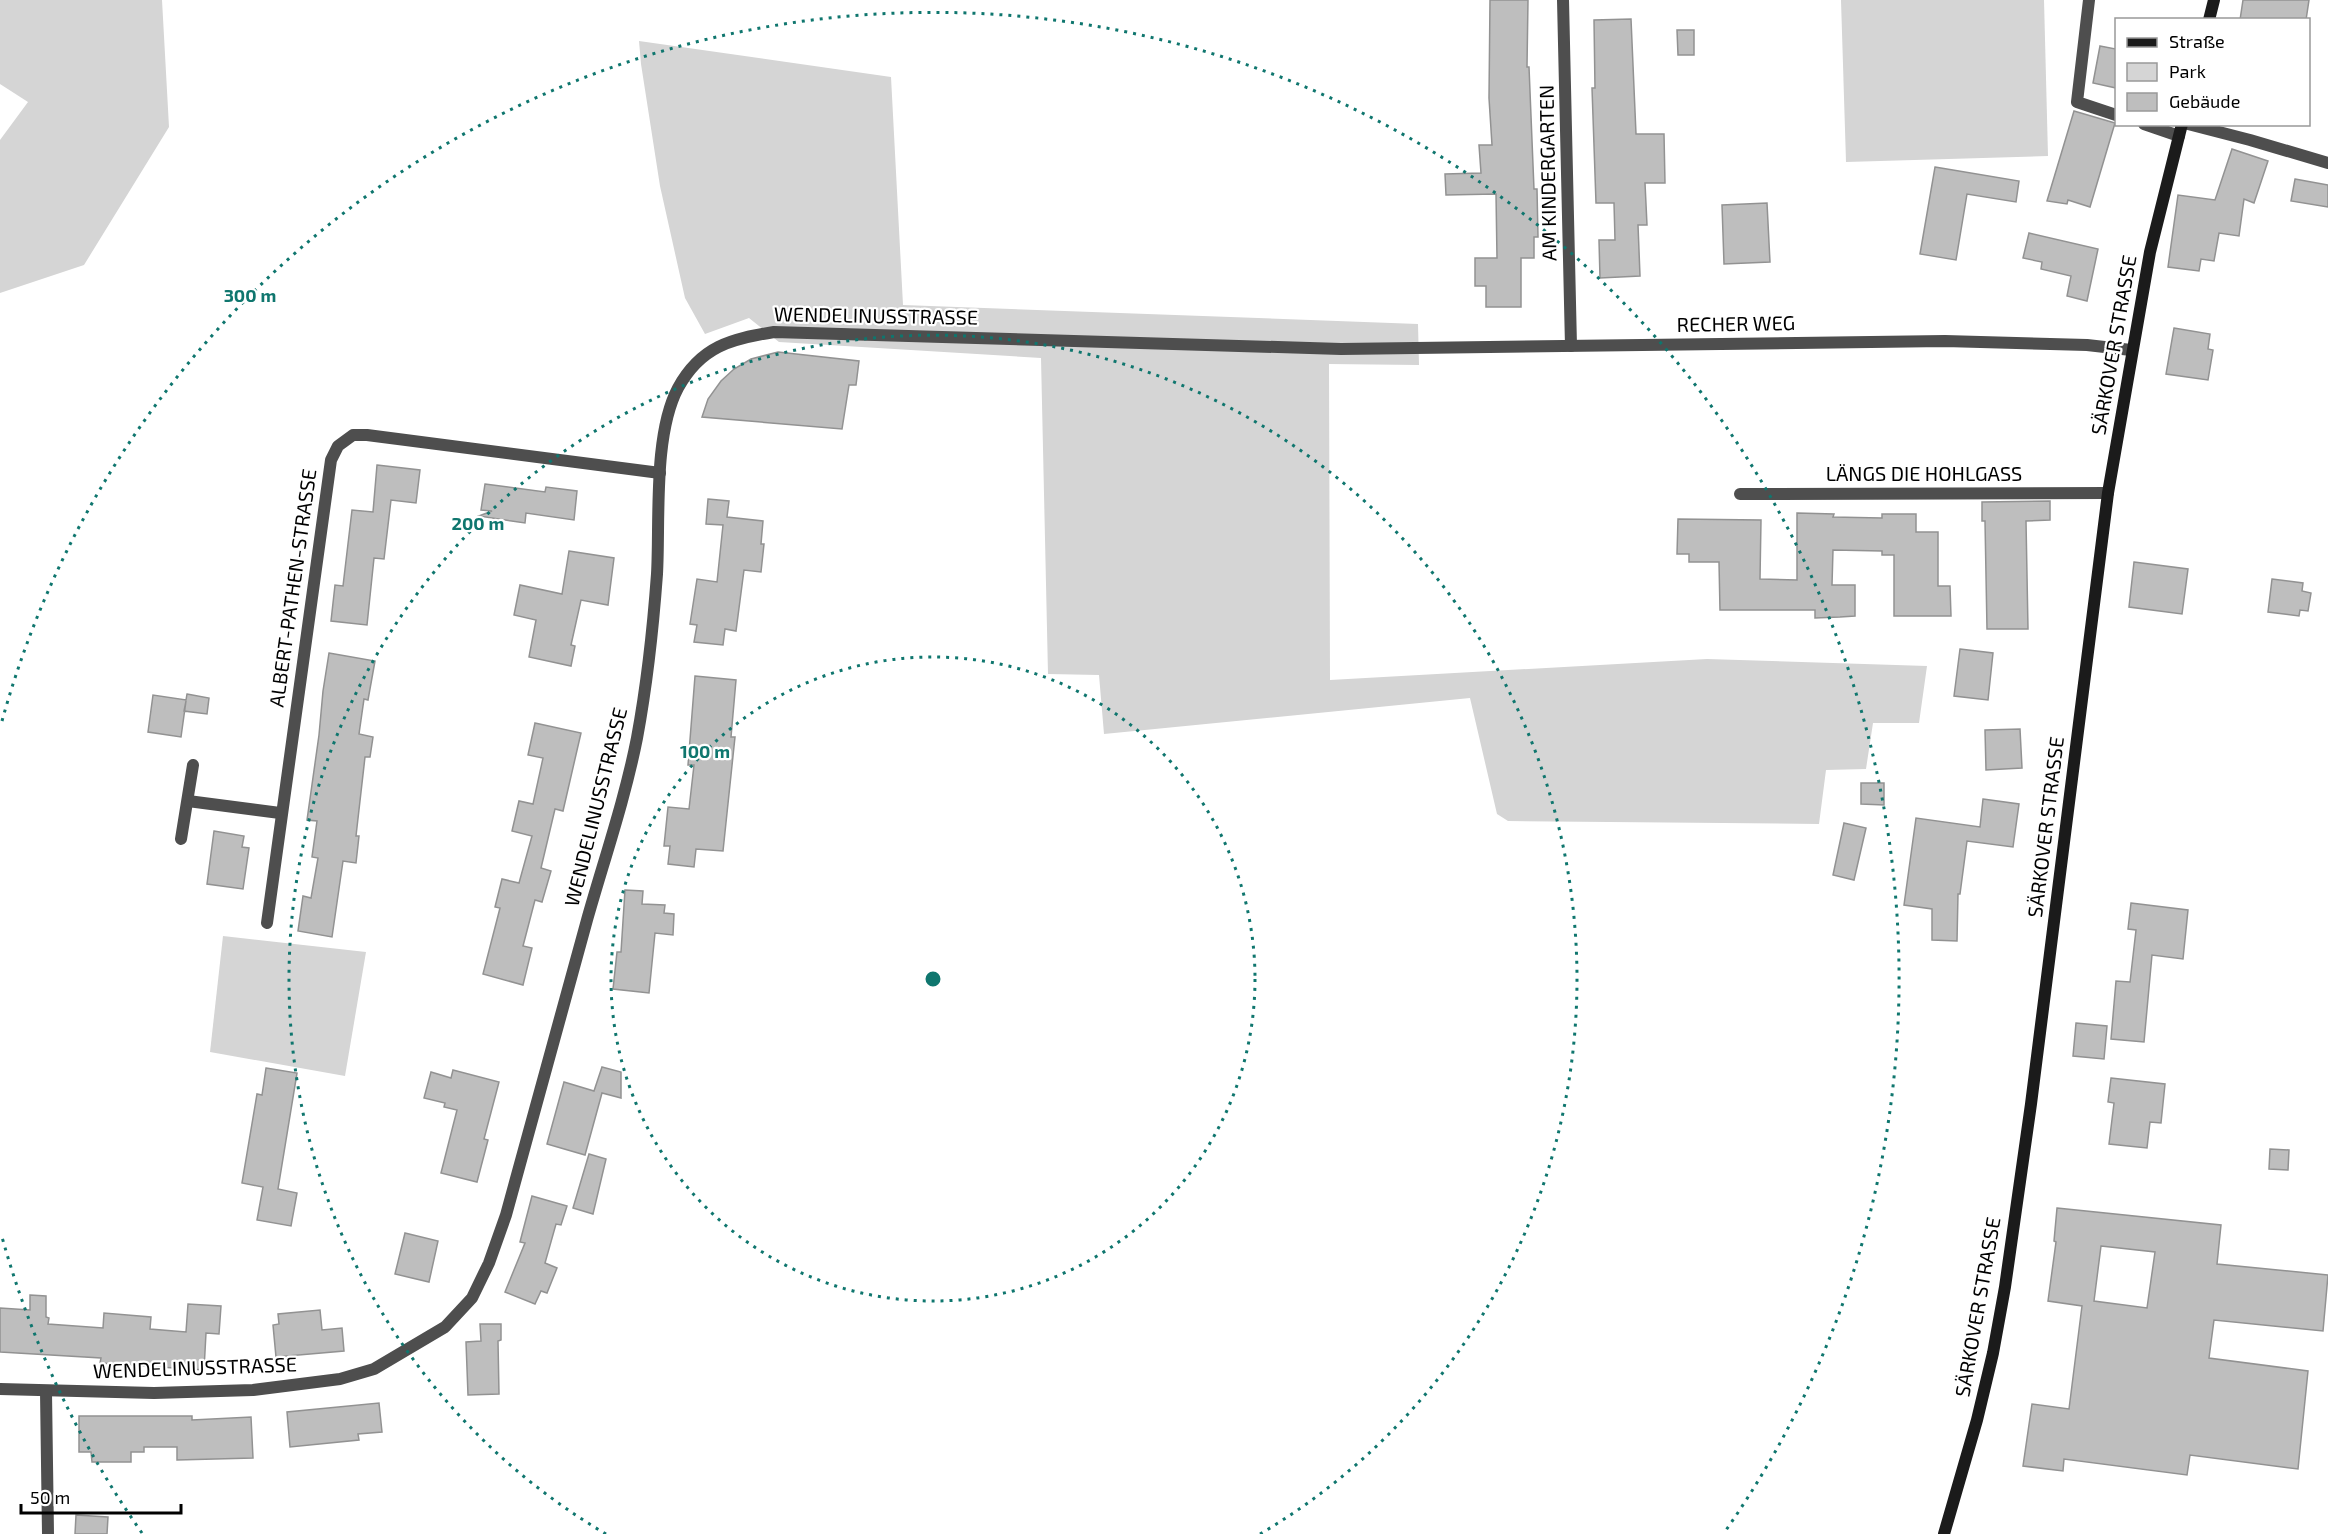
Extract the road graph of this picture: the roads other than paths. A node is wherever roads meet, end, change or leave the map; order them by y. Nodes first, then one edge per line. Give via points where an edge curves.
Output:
1 (1563, 0) edge
2 (2089, 0) edge
3 (2214, 0) edge
4 (2210, 18) edge
5 (2115, 116) edge
6 (2156, 126) edge
7 (2196, 126) edge
8 (2180, 130) edge
9 (2328, 163) edge
10 (1571, 346) junction
11 (1341, 349) joint
12 (2131, 350) junction
13 (660, 473) junction
14 (2108, 493) junction
15 (1740, 494) dead end
16 (193, 765) dead end
17 (188, 801) junction
18 (280, 813) junction
19 (181, 839) dead end
20 (267, 922) dead end
21 (0, 1389) edge
22 (46, 1392) junction
23 (48, 1534) edge
24 (1944, 1534) edge

1 - 10 street, AM KINDERGARTEN
2 - 5 street via 2077,102
3 - 4 main road
6 - 8 street
7 - 9 street
8 - 12 main road, SÄRKOVER STRASSE
10 - 11 street, RECHER WEG
10 - 12 street, RECHER WEG via 1946,341
11 - 13 street, WENDELINUSSTRASSE via 774,332 736,338 698,362 679,387 668,414
12 - 14 main road, SÄRKOVER STRASSE
13 - 18 street, ALBERT-PATHEN-STRASSE via 368,435 353,435 339,446 331,460
13 - 22 street, WENDELINUSSTRASSE via 657,574 636,739 506,1215 472,1298 445,1327 411,1348 374,1369 340,1379 253,1390
14 - 15 street, LÄNGS DIE HOHLGASS
14 - 24 main road, SÄRKOVER STRASSE via 2005,1287 1977,1420
16 - 17 street
17 - 18 street
17 - 19 street
18 - 20 street, ALBERT-PATHEN-STRASSE
21 - 22 street, WENDELINUSSTRASSE
22 - 23 street

